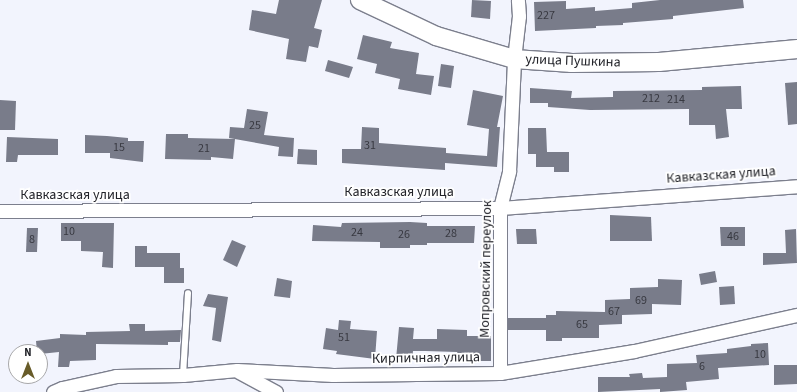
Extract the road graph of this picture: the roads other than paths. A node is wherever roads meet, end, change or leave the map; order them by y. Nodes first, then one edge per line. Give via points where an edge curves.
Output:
1 (360, 0) edge
2 (518, 0) edge
3 (797, 50) edge
4 (514, 59) junction
5 (797, 186) edge
6 (500, 208) junction
7 (0, 211) edge
8 (188, 293) dead end
9 (797, 315) edge
10 (237, 370) junction
11 (500, 372) junction
12 (183, 375) junction
13 (54, 392) edge
14 (276, 392) edge

1 - 4 main road, улица Пушкина via 436,36
2 - 4 street, Мопровский переулок via 519,16
3 - 4 main road, улица Пушкина via 659,62 572,63
4 - 6 street, Мопровский переулок via 509,171
5 - 6 street, Кавказская улица
6 - 7 street, Кавказская улица
6 - 11 street, Мопровский переулок
8 - 12 lane
9 - 11 street, Кирпичная улица via 634,351
10 - 11 street, Кирпичная улица via 333,375
10 - 12 street, Кирпичная улица
10 - 14 street
12 - 13 street, Кирпичная улица via 116,376

